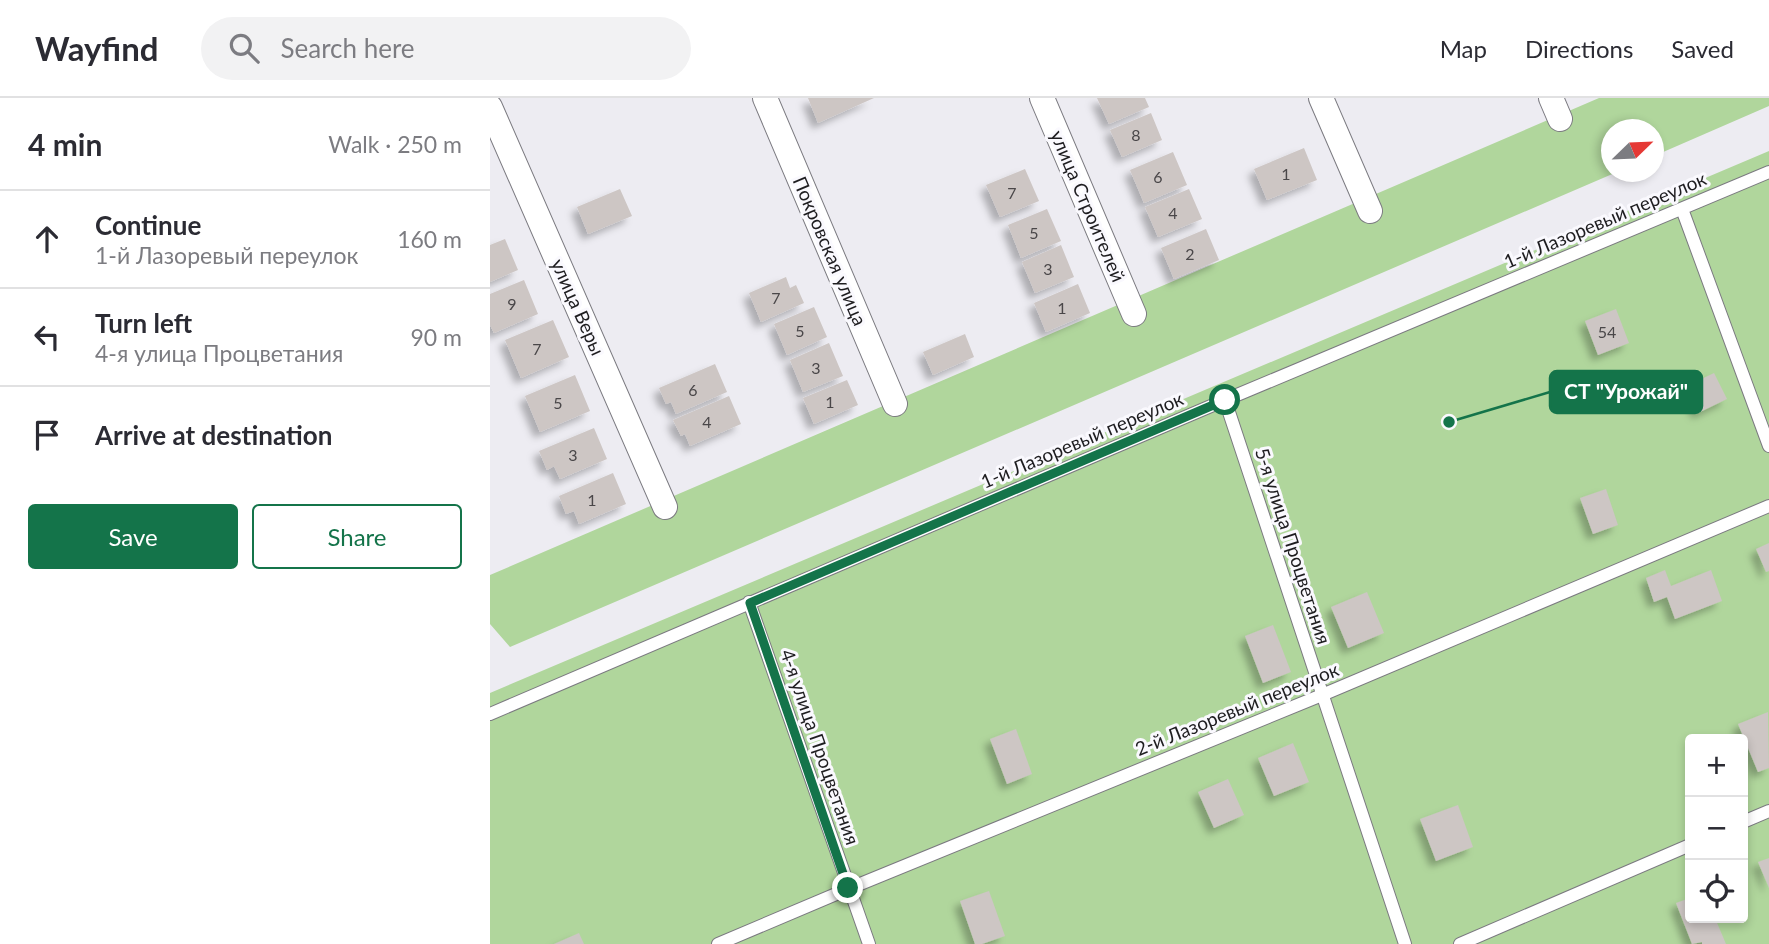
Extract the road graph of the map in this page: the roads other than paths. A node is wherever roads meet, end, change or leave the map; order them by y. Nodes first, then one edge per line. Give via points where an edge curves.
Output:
1 (765, 98) edge
2 (1042, 98) edge
3 (1321, 98) edge
4 (490, 107) edge
5 (1769, 172) edge
6 (1682, 209) junction
7 (1370, 211) dead end
8 (1134, 314) dead end
9 (1225, 400) junction
10 (895, 404) dead end
11 (1769, 446) edge
12 (1769, 506) edge
13 (665, 507) dead end
14 (750, 603) junction
15 (1322, 695) junction
16 (490, 714) edge
17 (1769, 811) edge
18 (1748, 820) edge
19 (1685, 847) edge
20 (848, 888) junction
21 (718, 944) edge
22 (869, 944) edge
23 (1405, 944) edge
24 (1460, 944) edge

1 - 10 street, Покровская улица
2 - 8 street, улица Строителей
3 - 7 street
4 - 13 street, улица Веры
5 - 6 lane, 1-й Лазоревый переулок
6 - 9 lane, 1-й Лазоревый переулок
6 - 11 lane
9 - 14 lane, 1-й Лазоревый переулок
9 - 15 lane, 5-я улица Процветания
12 - 15 lane, 2-й Лазоревый переулок
14 - 16 lane, 1-й Лазоревый переулок
14 - 20 lane, 4-я улица Процветания
15 - 20 lane, 2-й Лазоревый переулок
15 - 23 lane, 5-я улица Процветания
17 - 18 lane
19 - 24 lane
20 - 21 lane, 2-й Лазоревый переулок
20 - 22 lane, 4-я улица Процветания

